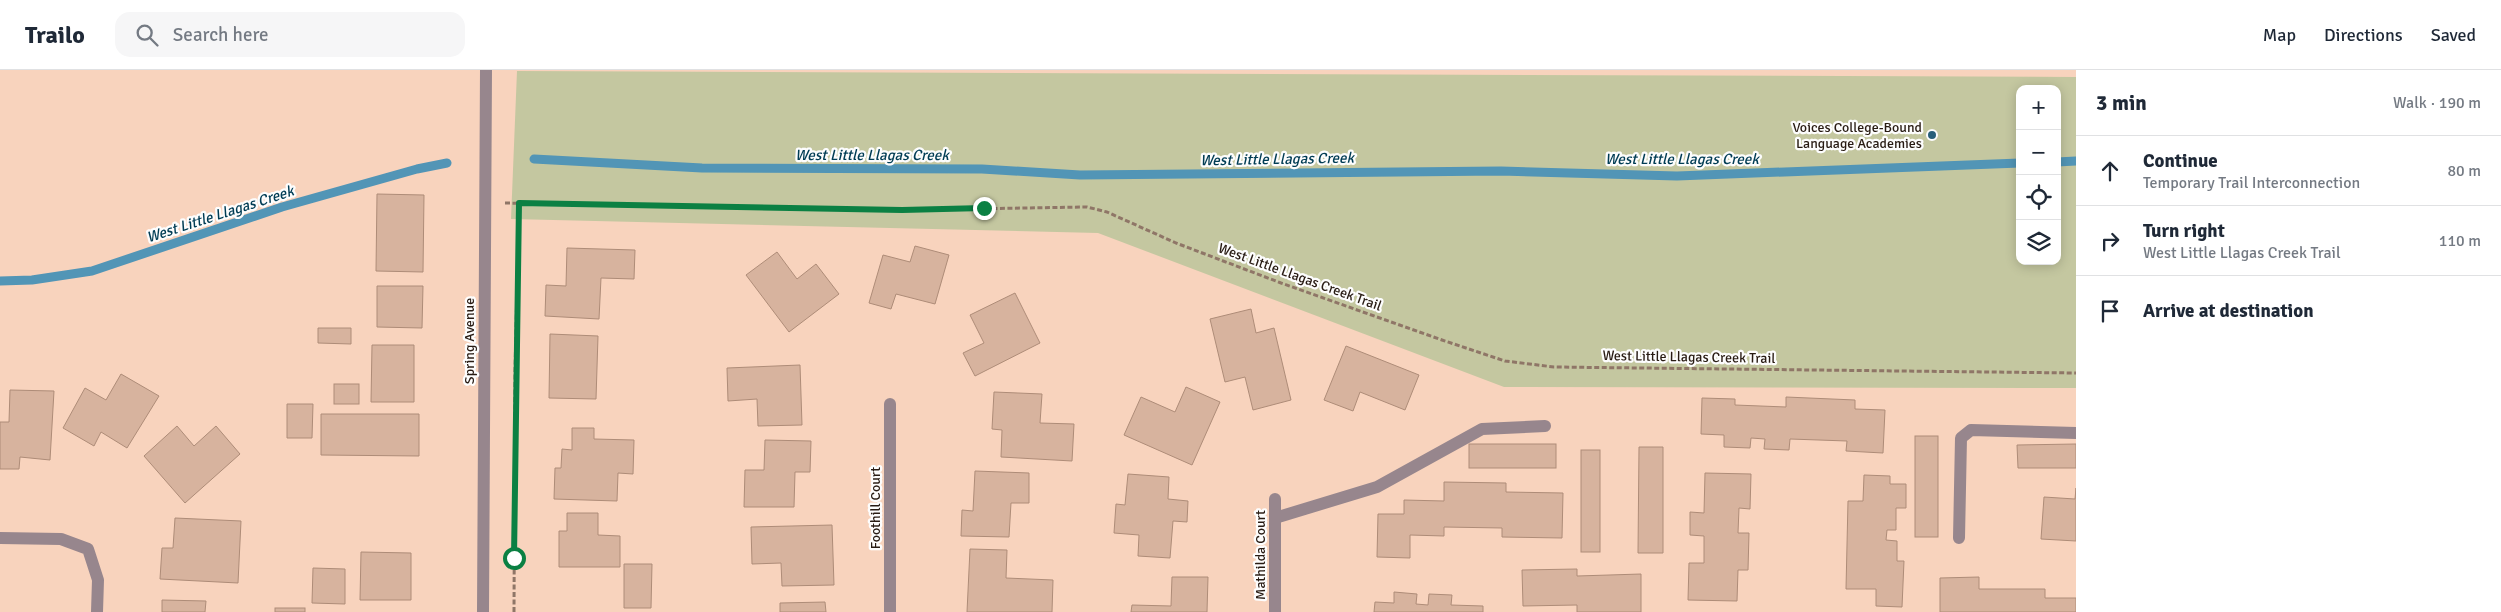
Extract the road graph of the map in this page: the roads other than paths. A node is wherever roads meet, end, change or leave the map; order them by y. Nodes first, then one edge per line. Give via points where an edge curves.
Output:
1 (486, 70) edge
2 (890, 404) dead end
3 (1545, 426) dead end
4 (2076, 433) edge
5 (1275, 499) dead end
6 (1275, 518) junction
7 (0, 538) edge
8 (1959, 538) dead end
9 (97, 612) edge
10 (482, 612) edge
11 (890, 612) edge
12 (1275, 612) edge

1 - 10 street, Spring Avenue
2 - 11 street, Foothill Court
3 - 6 street via 1482,428 1377,487
4 - 8 street via 1971,430 1961,438
5 - 6 street, Mathilda Court
6 - 12 street, Mathilda Court
7 - 9 street via 62,538 88,549 98,580

